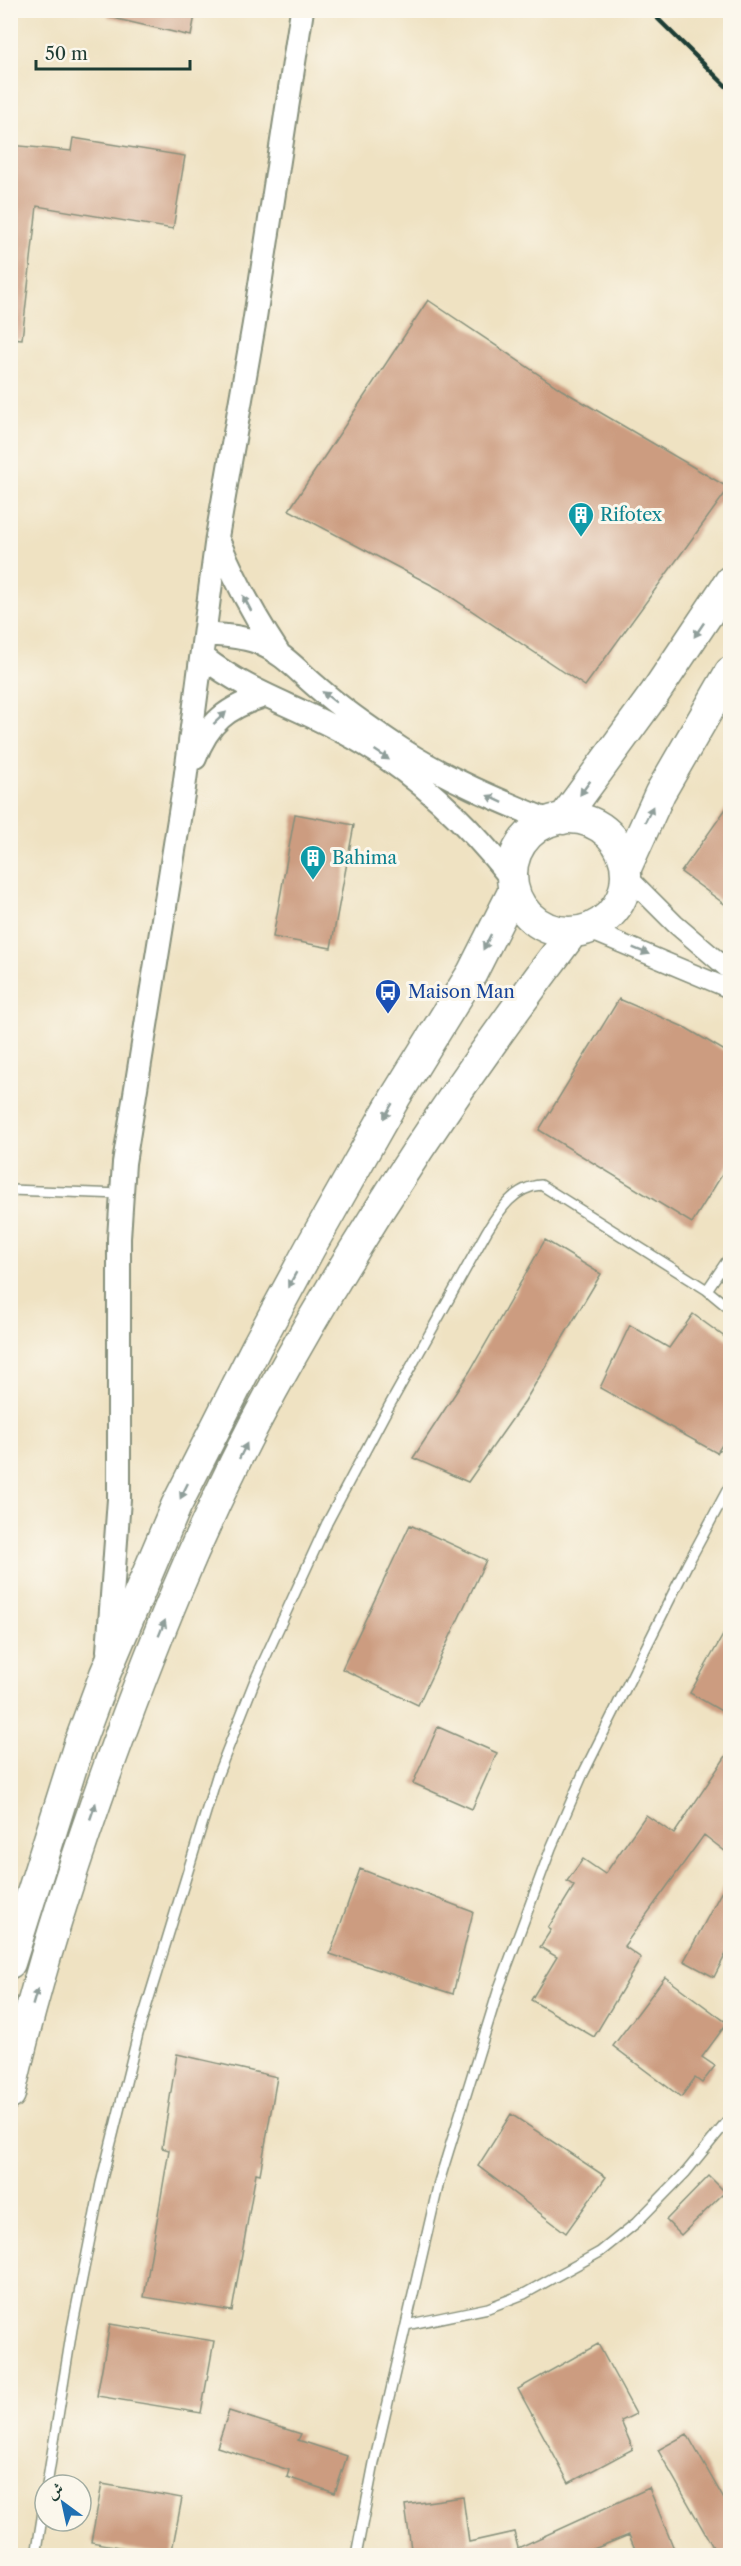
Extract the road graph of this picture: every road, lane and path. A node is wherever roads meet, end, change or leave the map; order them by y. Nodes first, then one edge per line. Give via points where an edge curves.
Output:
1 (302, 10) edge
2 (217, 537) junction
3 (730, 581) edge
4 (206, 634) junction
5 (278, 652) junction
6 (202, 657) junction
7 (730, 672) edge
8 (264, 696) junction
9 (184, 788) junction
10 (556, 820) junction
11 (626, 871) junction
12 (512, 884) junction
13 (580, 930) junction
14 (730, 971) edge
15 (730, 989) edge
16 (10, 1190) edge
17 (122, 1194) junction
18 (730, 1256) edge
19 (707, 1290) junction
20 (730, 1309) edge
21 (730, 1485) edge
22 (105, 1674) junction
23 (10, 1963) edge
24 (10, 2094) edge
25 (730, 2118) edge
26 (406, 2325) junction
27 (49, 2473) edge
28 (40, 2533) edge
29 (36, 2556) edge
30 (356, 2556) edge

1 - 2 street
2 - 4 street
5 -> 2 street via 254,616
3 -> 10 highway via 655,693
4 - 5 street via 257,642
4 - 6 street
10 -> 5 street via 499,801 404,751 360,721
6 - 8 street
6 - 9 street
11 -> 7 highway via 660,793
9 -> 8 street via 200,743 211,726 242,702
8 -> 12 street via 325,723 383,756 452,811 483,843
9 - 17 street
10 - 11 highway via 583,820 604,829 618,846
10 - 12 highway via 533,830 521,843 514,860
11 - 13 highway via 621,898 613,912 601,922
11 - 14 street via 675,924
12 - 13 highway via 520,905 530,917 550,928
12 -> 22 highway via 472,973 391,1107 258,1344 176,1506
13 -> 15 street
24 -> 13 highway via 77,1856 126,1718 194,1549 272,1392 334,1285 504,1022
16 - 17 lane
17 - 22 street via 119,1499
18 - 19 lane
19 - 20 lane
19 - 27 lane via 549,1188 541,1185 522,1189 499,1213 388,1408 296,1588 217,1776 138,2034 101,2183
21 - 26 lane via 641,1655 551,1848 500,1988 443,2170
22 - 23 highway
25 - 26 lane via 686,2172 636,2223 600,2252 524,2294 488,2308
26 - 30 lane
28 - 29 lane

